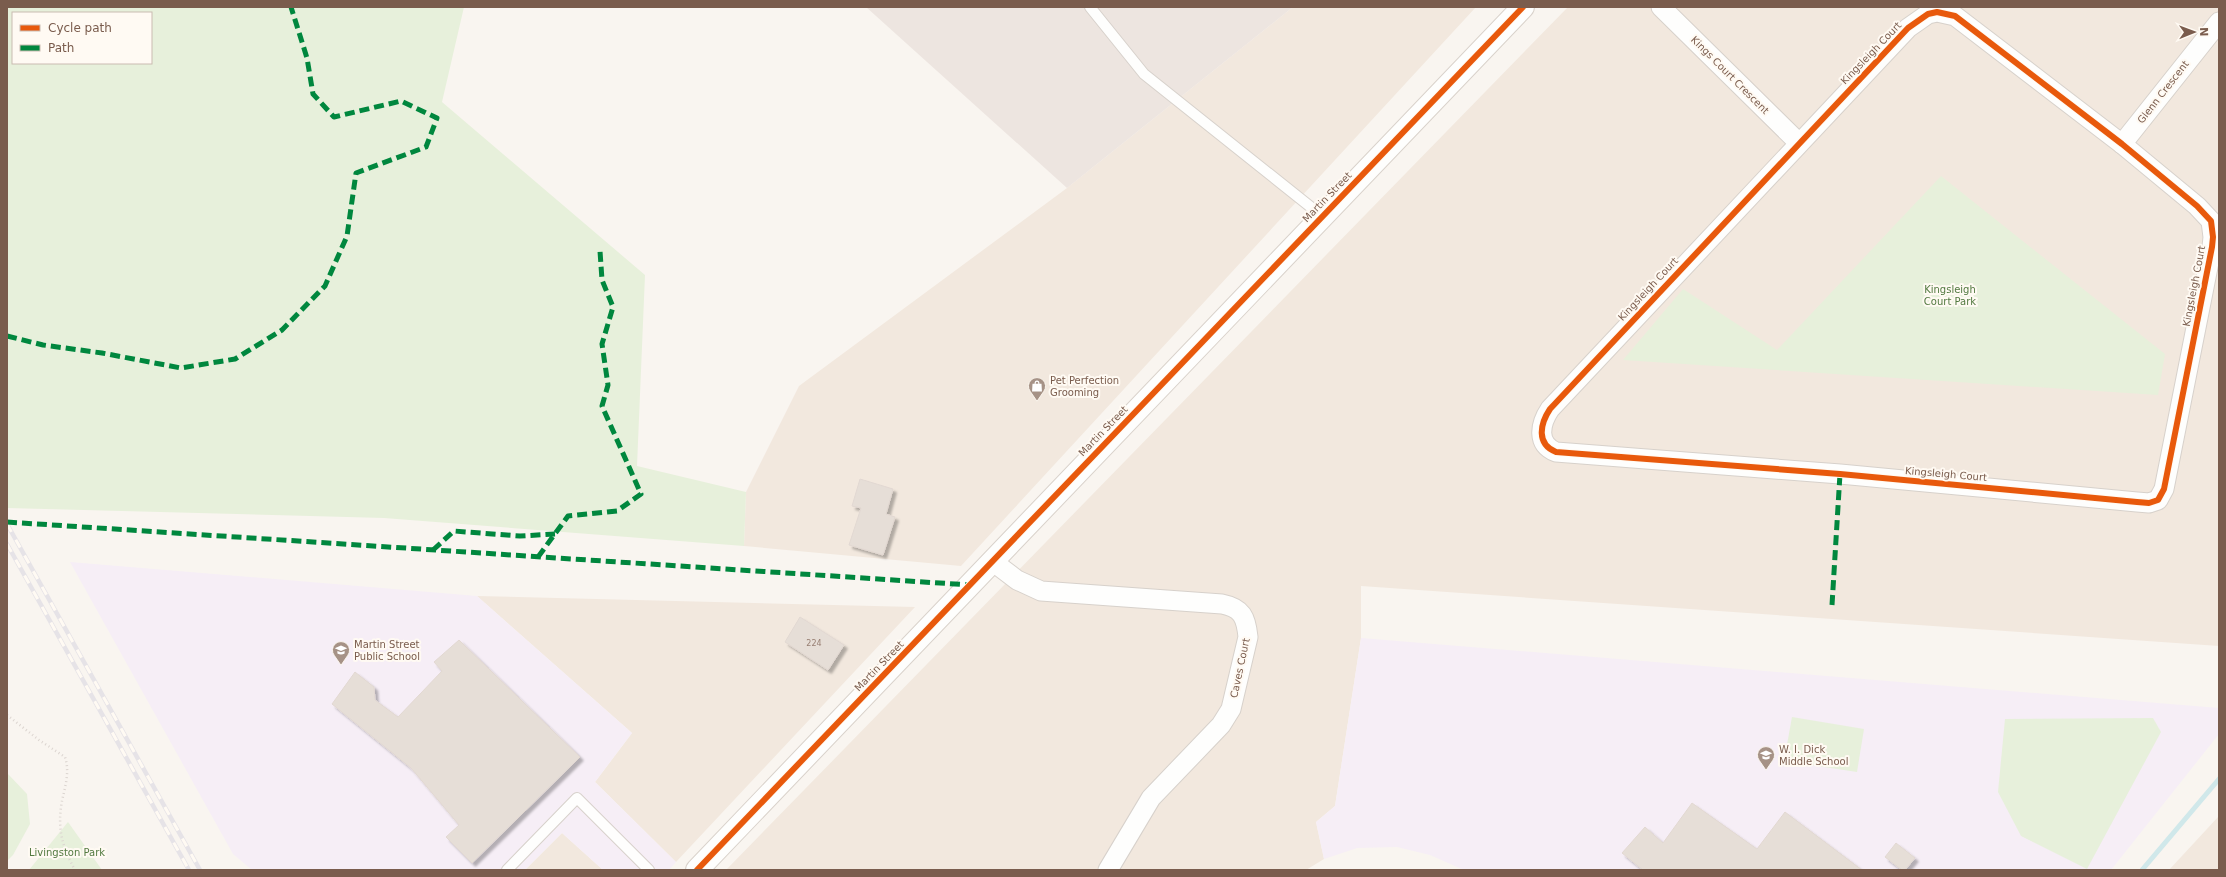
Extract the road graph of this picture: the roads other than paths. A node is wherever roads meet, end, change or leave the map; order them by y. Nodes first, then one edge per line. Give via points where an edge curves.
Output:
1 (1090, 7) edge
2 (1523, 7) edge
3 (1661, 7) edge
4 (2219, 22) edge
5 (1799, 143) junction
6 (2122, 144) junction
7 (1322, 216) junction
8 (992, 561) junction
9 (507, 870) edge
10 (650, 870) edge
11 (697, 870) edge
12 (1108, 870) edge

1 - 7 lane via 1144,74
2 - 7 street, Martin Street
3 - 5 street, Kings Court Crescent
4 - 6 street, Glenn Crescent
5 - 6 street, Kingsleigh Court via 1908,28 1928,14 1937,12 1955,16
5 - 6 street, Kingsleigh Court via 1550,409 1544,420 1542,437 1547,448 1556,452 1840,474 2137,502 2149,503 2158,500 2164,489 2213,237 2211,221 2197,206
7 - 8 street, Martin Street
8 - 11 street, Martin Street
8 - 12 street, Caves Court via 1017,580 1040,591 1235,606 1247,625 1248,637 1231,709 1221,725 1151,798
9 - 10 lane via 577,798

